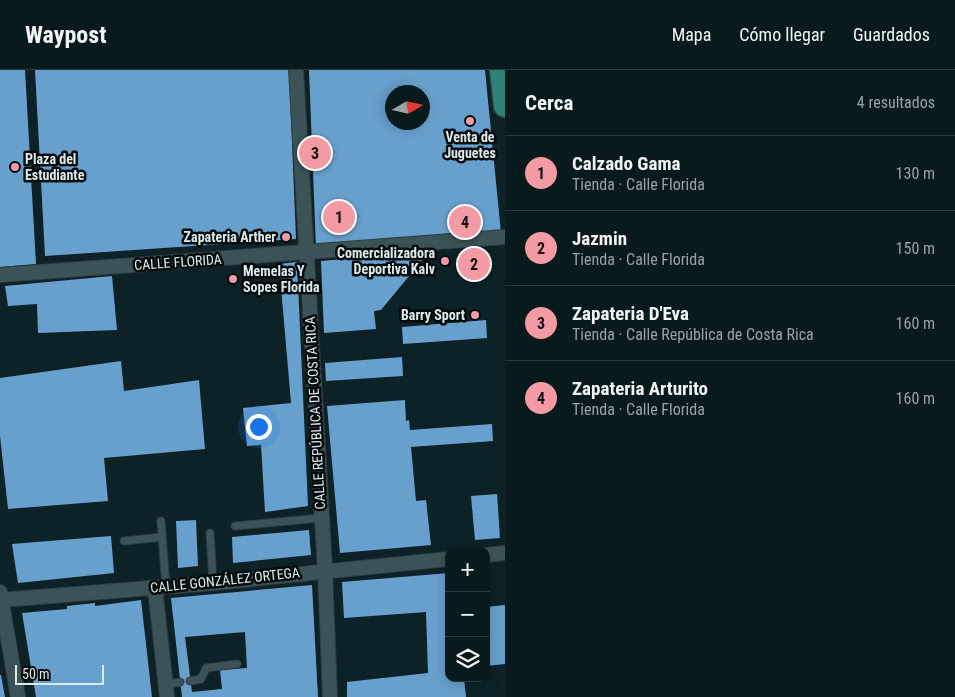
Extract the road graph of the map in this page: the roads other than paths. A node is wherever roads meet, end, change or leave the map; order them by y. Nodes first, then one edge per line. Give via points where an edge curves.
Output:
1 (296, 70) edge
2 (501, 70) edge
3 (505, 106) edge
4 (505, 237) edge
5 (305, 252) junction
6 (0, 275) edge
7 (321, 518) junction
8 (161, 521) dead end
9 (235, 526) dead end
10 (210, 533) dead end
11 (162, 537) junction
12 (124, 541) dead end
13 (505, 553) edge
14 (490, 555) edge
15 (445, 558) edge
16 (325, 570) junction
17 (213, 583) junction
18 (161, 587) junction
19 (1, 596) edge
20 (237, 664) dead end
21 (190, 681) dead end
22 (180, 682) dead end
23 (166, 691) edge
24 (18, 697) edge
25 (330, 697) edge

1 - 5 street, CALLE REPÚBLICA DE COSTA RICA
2 - 3 main road
4 - 5 street, CALLE FLORIDA
5 - 6 street, CALLE FLORIDA
5 - 7 street, CALLE REPÚBLICA DE COSTA RICA
7 - 9 lane
7 - 16 street, CALLE REPÚBLICA DE COSTA RICA
8 - 11 lane
10 - 17 lane
11 - 12 lane
11 - 18 lane
13 - 14 street
15 - 16 street, CALLE GONZÁLEZ ORTEGA
16 - 17 street, CALLE GONZÁLEZ ORTEGA
16 - 25 street, CALLE REPÚBLICA DE COSTA RICA
17 - 18 street, CALLE GONZÁLEZ ORTEGA
18 - 19 street, CALLE GONZÁLEZ ORTEGA
18 - 23 street
19 - 24 street
20 - 21 lane via 206,668 201,679
22 - 23 lane

